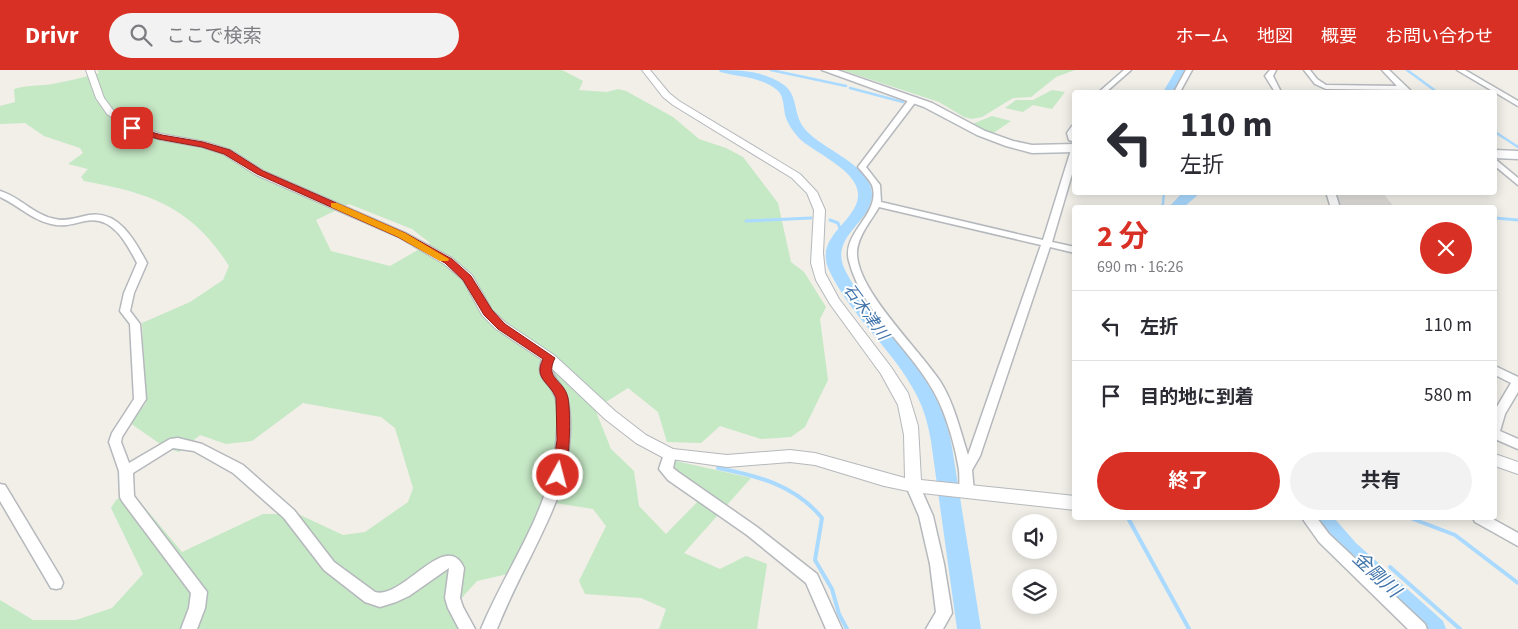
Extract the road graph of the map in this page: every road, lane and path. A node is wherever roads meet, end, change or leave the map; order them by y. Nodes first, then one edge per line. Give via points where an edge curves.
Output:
1 (90, 70) edge
2 (646, 70) edge
3 (827, 70) edge
4 (1128, 70) edge
5 (1189, 70) edge
6 (1307, 70) edge
7 (1385, 70) edge
8 (1460, 70) edge
9 (1270, 71) edge
10 (1104, 90) edge
11 (1178, 90) edge
12 (1277, 90) edge
13 (1357, 90) edge
14 (1407, 90) edge
15 (1494, 90) edge
16 (1497, 92) edge
17 (913, 100) junction
18 (1518, 104) edge
19 (1072, 149) edge
20 (1497, 154) edge
21 (1518, 155) edge
22 (1072, 159) edge
23 (1497, 164) edge
24 (1518, 182) edge
25 (0, 194) edge
26 (877, 204) junction
27 (1047, 243) junction
28 (1072, 249) edge
29 (550, 358) junction
30 (1497, 371) edge
31 (1518, 382) edge
32 (1497, 419) edge
33 (1497, 435) edge
34 (1518, 444) edge
35 (670, 454) junction
36 (1497, 461) edge
37 (1518, 468) edge
38 (965, 469) junction
39 (126, 471) junction
40 (913, 486) junction
41 (0, 489) edge
42 (966, 492) junction
43 (1072, 503) edge
44 (1311, 520) edge
45 (1483, 520) edge
46 (1518, 540) edge
47 (56, 583) dead end
48 (189, 629) edge
49 (468, 629) edge
50 (489, 629) edge
51 (834, 629) edge
52 (934, 629) edge
53 (1419, 629) edge

1 - 29 street via 100,98 110,112 132,128 227,152 260,172 402,235 448,261 468,278 487,312
2 - 40 street via 676,104 796,176 813,192 820,214 815,258 820,275 832,298 891,378 900,396 908,416
3 - 17 main road
4 - 10 street
5 - 11 street
6 - 13 street via 1310,78 1320,86
7 - 14 street
8 - 15 street
9 - 12 street via 1269,76
13 - 14 street
16 - 18 street
17 - 19 main road via 1010,144 1038,149
17 - 26 street via 862,167 876,185
20 - 21 main road
22 - 27 street
23 - 24 street
25 - 39 street via 28,212 59,224 101,217 132,242 142,263 126,298 125,311 135,324 140,399 116,436 115,442
26 - 27 street
26 - 38 street via 854,242 852,255 858,276 875,304 935,383 949,411
27 - 28 street
27 - 38 street via 974,456
29 - 35 street via 641,440
29 - 50 street via 545,367 546,376 562,398 563,440 558,475 538,526
30 - 31 street
31 - 32 street
33 - 34 street
35 - 40 street via 727,461 790,456 815,459
35 - 51 street via 666,469 672,476 752,531 812,579
36 - 37 street
38 - 42 street
39 - 48 street via 127,497 199,592
39 - 49 street via 170,444 197,447 238,469 289,514 329,566 370,597 380,600 404,591 441,564 452,561 458,570 452,592 454,605
40 - 42 street
40 - 52 street via 923,502 944,613
41 - 47 street
42 - 43 street
44 - 53 street via 1330,544
45 - 46 street

